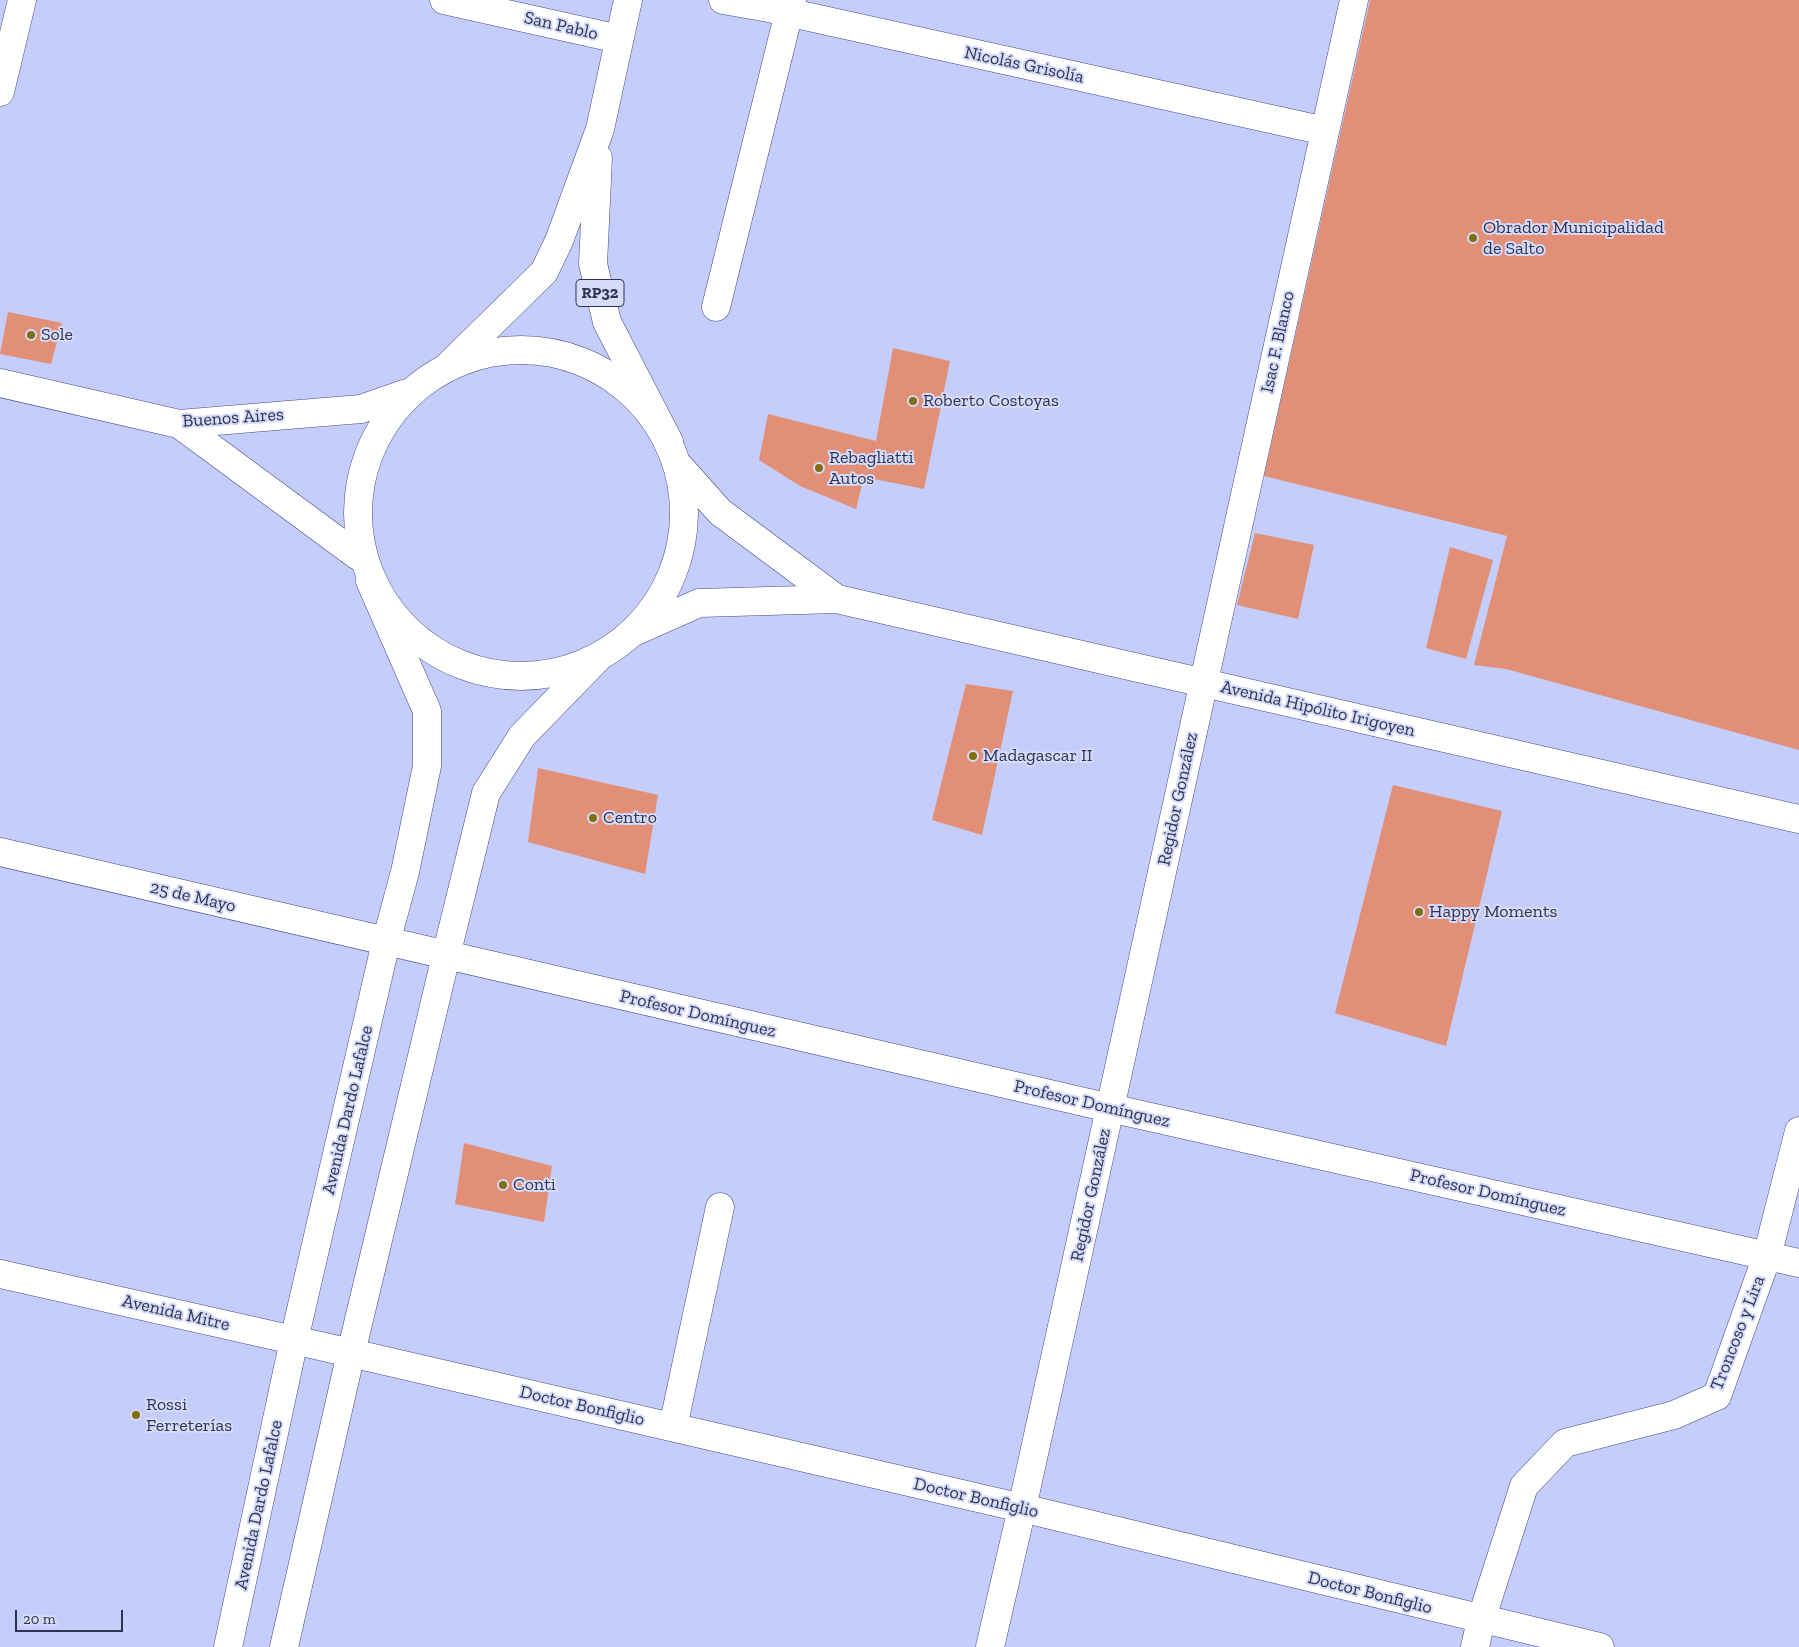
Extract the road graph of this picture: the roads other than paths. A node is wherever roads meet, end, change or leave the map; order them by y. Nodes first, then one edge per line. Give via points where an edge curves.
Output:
1 (22, 0) edge
2 (444, 0) edge
3 (628, 0) edge
4 (722, 0) edge
5 (1354, 0) edge
6 (791, 7) edge
7 (619, 39) junction
8 (0, 92) edge
9 (600, 129) junction
10 (1325, 131) junction
11 (716, 307) dead end
12 (446, 368) junction
13 (0, 384) edge
14 (407, 393) junction
15 (179, 424) junction
16 (674, 454) junction
17 (358, 556) junction
18 (370, 581) junction
19 (837, 599) junction
20 (636, 631) junction
21 (598, 659) junction
22 (1203, 683) junction
23 (1799, 819) edge
24 (0, 852) edge
25 (386, 942) junction
26 (446, 956) junction
27 (1110, 1108) junction
28 (1799, 1131) edge
29 (720, 1207) dead end
30 (1767, 1256) junction
31 (1799, 1263) edge
32 (0, 1274) edge
33 (294, 1340) junction
34 (351, 1353) junction
35 (673, 1427) junction
36 (1022, 1508) junction
37 (1481, 1620) junction
38 (228, 1647) edge
39 (284, 1647) edge
40 (990, 1647) edge
41 (1475, 1647) edge
42 (1600, 1647) edge

1 - 8 street
2 - 7 street, San Pablo
3 - 7 street, RP32
4 - 6 street, Nicolás Grisolía
5 - 10 street, Isac F. Blanco
6 - 10 street, Nicolás Grisolía
6 - 11 street
7 - 9 street, RP32
9 - 12 street, RP32 via 559,241 544,272
9 - 16 street, RP32 via 593,264 607,322
10 - 22 street, Isac F. Blanco
12 - 14 street, RP32
12 - 16 street, RP32 via 498,351 550,352 598,369 640,400
13 - 15 street, Buenos Aires
14 - 15 street, Buenos Aires via 361,409
14 - 17 street, RP32 via 374,437 359,483
15 - 17 street
16 - 19 street, Avenida Hipólito Irigoyen via 720,512
16 - 20 street, RP32 via 686,510 680,555 663,596
17 - 18 street, RP32
18 - 21 street, RP32 via 401,626 442,658 492,675 545,676
18 - 25 street, Avenida Dardo Lafalce / RP32 via 427,711 427,766 405,872
19 - 20 street, Avenida Hipólito Irigoyen via 699,604
19 - 22 street, Avenida Hipólito Irigoyen
20 - 21 street, RP32
21 - 26 street, RP32 via 522,736 486,794
22 - 23 street, Avenida Hipólito Irigoyen
22 - 27 street, Regidor González
24 - 25 street, 25 de Mayo
25 - 26 street, Profesor Domínguez
25 - 33 street, Avenida Dardo Lafalce / RP32
26 - 27 street, Profesor Domínguez
26 - 34 street, RP32
27 - 30 street, Profesor Domínguez
27 - 36 street, Regidor González
28 - 30 street, Troncoso y Lira
29 - 35 street
30 - 31 street, Profesor Domínguez
30 - 37 street, Troncoso y Lira via 1717,1396 1674,1415 1565,1443 1524,1486
32 - 33 street, Avenida Mitre
33 - 34 street, Avenida Mitre
33 - 38 street, Avenida Dardo Lafalce / RP32
34 - 35 street, Doctor Bonfiglio
34 - 39 street, RP32
35 - 36 street, Doctor Bonfiglio
36 - 37 street, Doctor Bonfiglio
36 - 40 street, Regidor González
37 - 41 street, Troncoso y Lira
37 - 42 street, Doctor Bonfiglio

